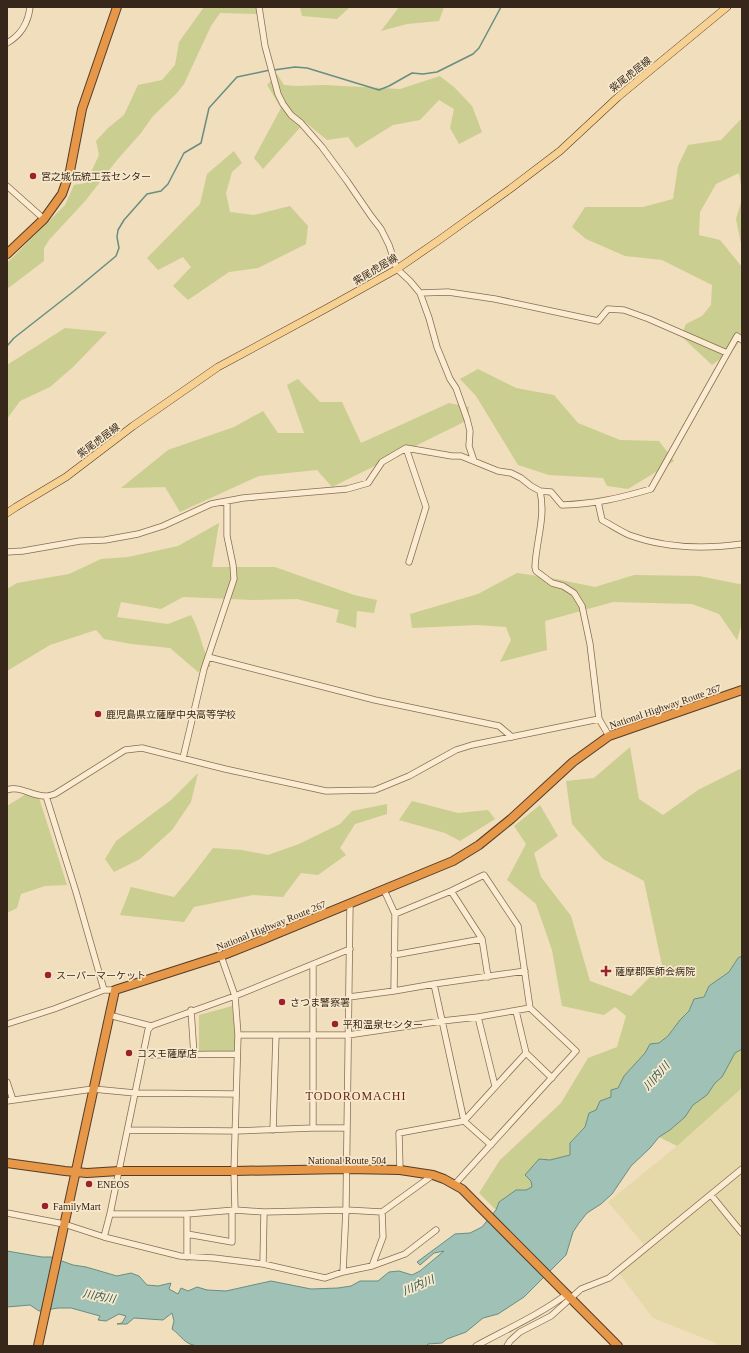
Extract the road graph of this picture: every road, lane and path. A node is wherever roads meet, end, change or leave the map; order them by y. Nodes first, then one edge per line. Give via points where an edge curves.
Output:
1 (30, 7) edge
2 (117, 7) edge
3 (259, 7) edge
4 (727, 7) edge
5 (7, 43) edge
6 (7, 186) edge
7 (44, 218) junction
8 (7, 254) edge
9 (397, 269) junction
10 (420, 293) junction
11 (742, 340) edge
12 (727, 353) junction
13 (406, 448) junction
14 (474, 461) junction
15 (540, 491) junction
16 (227, 501) junction
17 (598, 502) junction
18 (7, 513) edge
19 (742, 544) edge
20 (7, 552) edge
21 (409, 562) dead end
22 (208, 656) junction
23 (742, 690) edge
24 (598, 719) junction
25 (609, 736) junction
26 (512, 737) junction
27 (183, 758) junction
28 (7, 790) edge
29 (46, 796) junction
30 (384, 890) junction
31 (450, 891) junction
32 (350, 904) junction
33 (394, 914) junction
34 (482, 939) junction
35 (350, 949) junction
36 (221, 956) junction
37 (394, 956) junction
38 (313, 964) junction
39 (525, 971) junction
40 (488, 977) junction
41 (434, 984) junction
42 (104, 990) junction
43 (115, 990) junction
44 (394, 991) junction
45 (234, 996) junction
46 (349, 998) junction
47 (530, 1008) junction
48 (191, 1010) junction
49 (516, 1011) junction
50 (109, 1015) junction
51 (478, 1017) junction
52 (442, 1021) junction
53 (7, 1024) edge
54 (151, 1026) junction
55 (238, 1035) junction
56 (276, 1035) junction
57 (348, 1035) junction
58 (313, 1036) junction
59 (526, 1053) junction
60 (237, 1054) junction
61 (143, 1055) junction
62 (194, 1055) junction
63 (552, 1078) junction
64 (7, 1082) edge
65 (496, 1086) junction
66 (93, 1089) junction
67 (135, 1093) junction
68 (236, 1094) junction
69 (10, 1100) edge
70 (464, 1121) junction
71 (312, 1128) junction
72 (347, 1128) junction
73 (128, 1130) junction
74 (273, 1130) junction
75 (236, 1131) junction
76 (490, 1145) junction
77 (7, 1163) edge
78 (742, 1169) edge
79 (346, 1170) junction
80 (400, 1170) junction
81 (119, 1171) junction
82 (234, 1171) junction
83 (76, 1172) junction
84 (433, 1176) junction
85 (455, 1184) junction
86 (711, 1195) junction
87 (234, 1210) junction
88 (346, 1210) junction
89 (264, 1212) junction
90 (382, 1212) junction
91 (7, 1213) edge
92 (110, 1214) junction
93 (187, 1214) junction
94 (64, 1227) junction
95 (436, 1230) dead end
96 (742, 1233) edge
97 (187, 1234) junction
98 (104, 1237) junction
99 (187, 1257) junction
100 (263, 1264) junction
101 (372, 1266) junction
102 (343, 1272) junction
103 (566, 1294) junction
104 (38, 1346) edge
105 (476, 1346) edge
106 (507, 1346) edge
107 (618, 1346) edge

1 - 5 street via 25,27
2 - 7 highway via 82,109 66,183 62,194
3 - 9 street via 265,46 280,100 348,180 381,229
4 - 9 main road, 紫尾虎居線 via 618,97 560,151
6 - 7 street
7 - 8 highway
9 - 10 street
9 - 18 main road, 紫尾虎居線 via 218,367 133,426 66,477
10 - 12 street via 448,292 495,299 598,321 608,309 624,310
10 - 14 street via 437,347 467,419 470,431 469,446
11 - 12 street via 737,336
12 - 17 street via 651,490
13 - 14 street via 461,456
13 - 16 street via 382,462 368,483 347,489
13 - 21 street via 426,507
14 - 15 street via 482,466 511,473
15 - 17 street via 551,492 562,505
15 - 24 street via 543,503 537,541 536,571 552,583 574,593 582,606 590,644
16 - 20 street via 211,504 163,526 138,534
16 - 22 street via 227,536 234,579
17 - 19 street via 602,520 628,534 654,543 697,546
22 - 26 street via 375,700 499,726
22 - 27 street
23 - 25 highway, National Highway Route 267
24 - 25 street
24 - 26 street
25 - 30 highway, National Highway Route 267 via 573,762 479,845 453,861
26 - 27 street via 456,750 409,776 375,790 326,791
27 - 29 street via 142,748 125,750 55,794
28 - 29 street via 20,789
29 - 42 street
30 - 32 highway, National Highway Route 267
30 - 33 street
31 - 33 street
31 - 34 street
31 - 39 street via 484,875 518,926
32 - 35 street
32 - 36 highway, National Highway Route 267
33 - 37 street
34 - 37 street
34 - 40 street
35 - 38 street
35 - 46 street
36 - 43 highway, National Highway Route 267
36 - 45 street
37 - 44 street
38 - 45 street
38 - 58 street
39 - 40 street
39 - 47 street
40 - 41 street
41 - 44 street
41 - 52 street
42 - 43 street
42 - 53 street
43 - 50 highway
44 - 46 street
45 - 48 street
45 - 55 street
46 - 57 street
47 - 49 street
47 - 63 street via 576,1051
48 - 54 street
48 - 62 street
49 - 51 street
49 - 59 street
50 - 54 street
50 - 66 highway
51 - 52 street
51 - 65 street
52 - 57 street
52 - 70 street
54 - 61 street
55 - 56 street
55 - 60 street
56 - 58 street
56 - 74 street
57 - 58 street
57 - 72 street
58 - 71 street
59 - 63 street
59 - 65 street
60 - 62 street
60 - 68 street
61 - 62 street
61 - 67 street
63 - 76 street
64 - 69 street
65 - 70 street
66 - 67 street
66 - 69 street
66 - 83 highway
67 - 68 street
67 - 73 street
68 - 75 street
70 - 76 street
70 - 80 street via 399,1134
71 - 72 street
71 - 74 street
72 - 79 street
73 - 75 street
73 - 81 street
74 - 75 street
75 - 82 street
76 - 85 street
77 - 83 highway, National Route 504
78 - 86 street
79 - 80 highway, National Route 504
79 - 82 highway, National Route 504
79 - 88 street
80 - 84 highway, National Route 504
81 - 82 highway, National Route 504
81 - 83 highway, National Route 504
81 - 92 street
82 - 87 street
83 - 94 highway
84 - 85 highway, National Route 504
84 - 90 street
85 - 103 highway, National Route 504
86 - 96 street
86 - 103 street via 609,1278
87 - 89 street
87 - 93 street
87 - 97 street via 232,1242
88 - 89 street
88 - 90 street
88 - 102 street
89 - 100 street
90 - 101 street via 383,1237
91 - 94 street
92 - 93 street
92 - 98 street
93 - 97 street
94 - 98 street
94 - 104 highway
95 - 101 street via 405,1254
97 - 99 street
98 - 99 street
99 - 100 street
100 - 102 street via 324,1278
101 - 102 street
103 - 105 street via 538,1314
103 - 106 street via 551,1316 520,1332
103 - 107 highway, National Route 504

